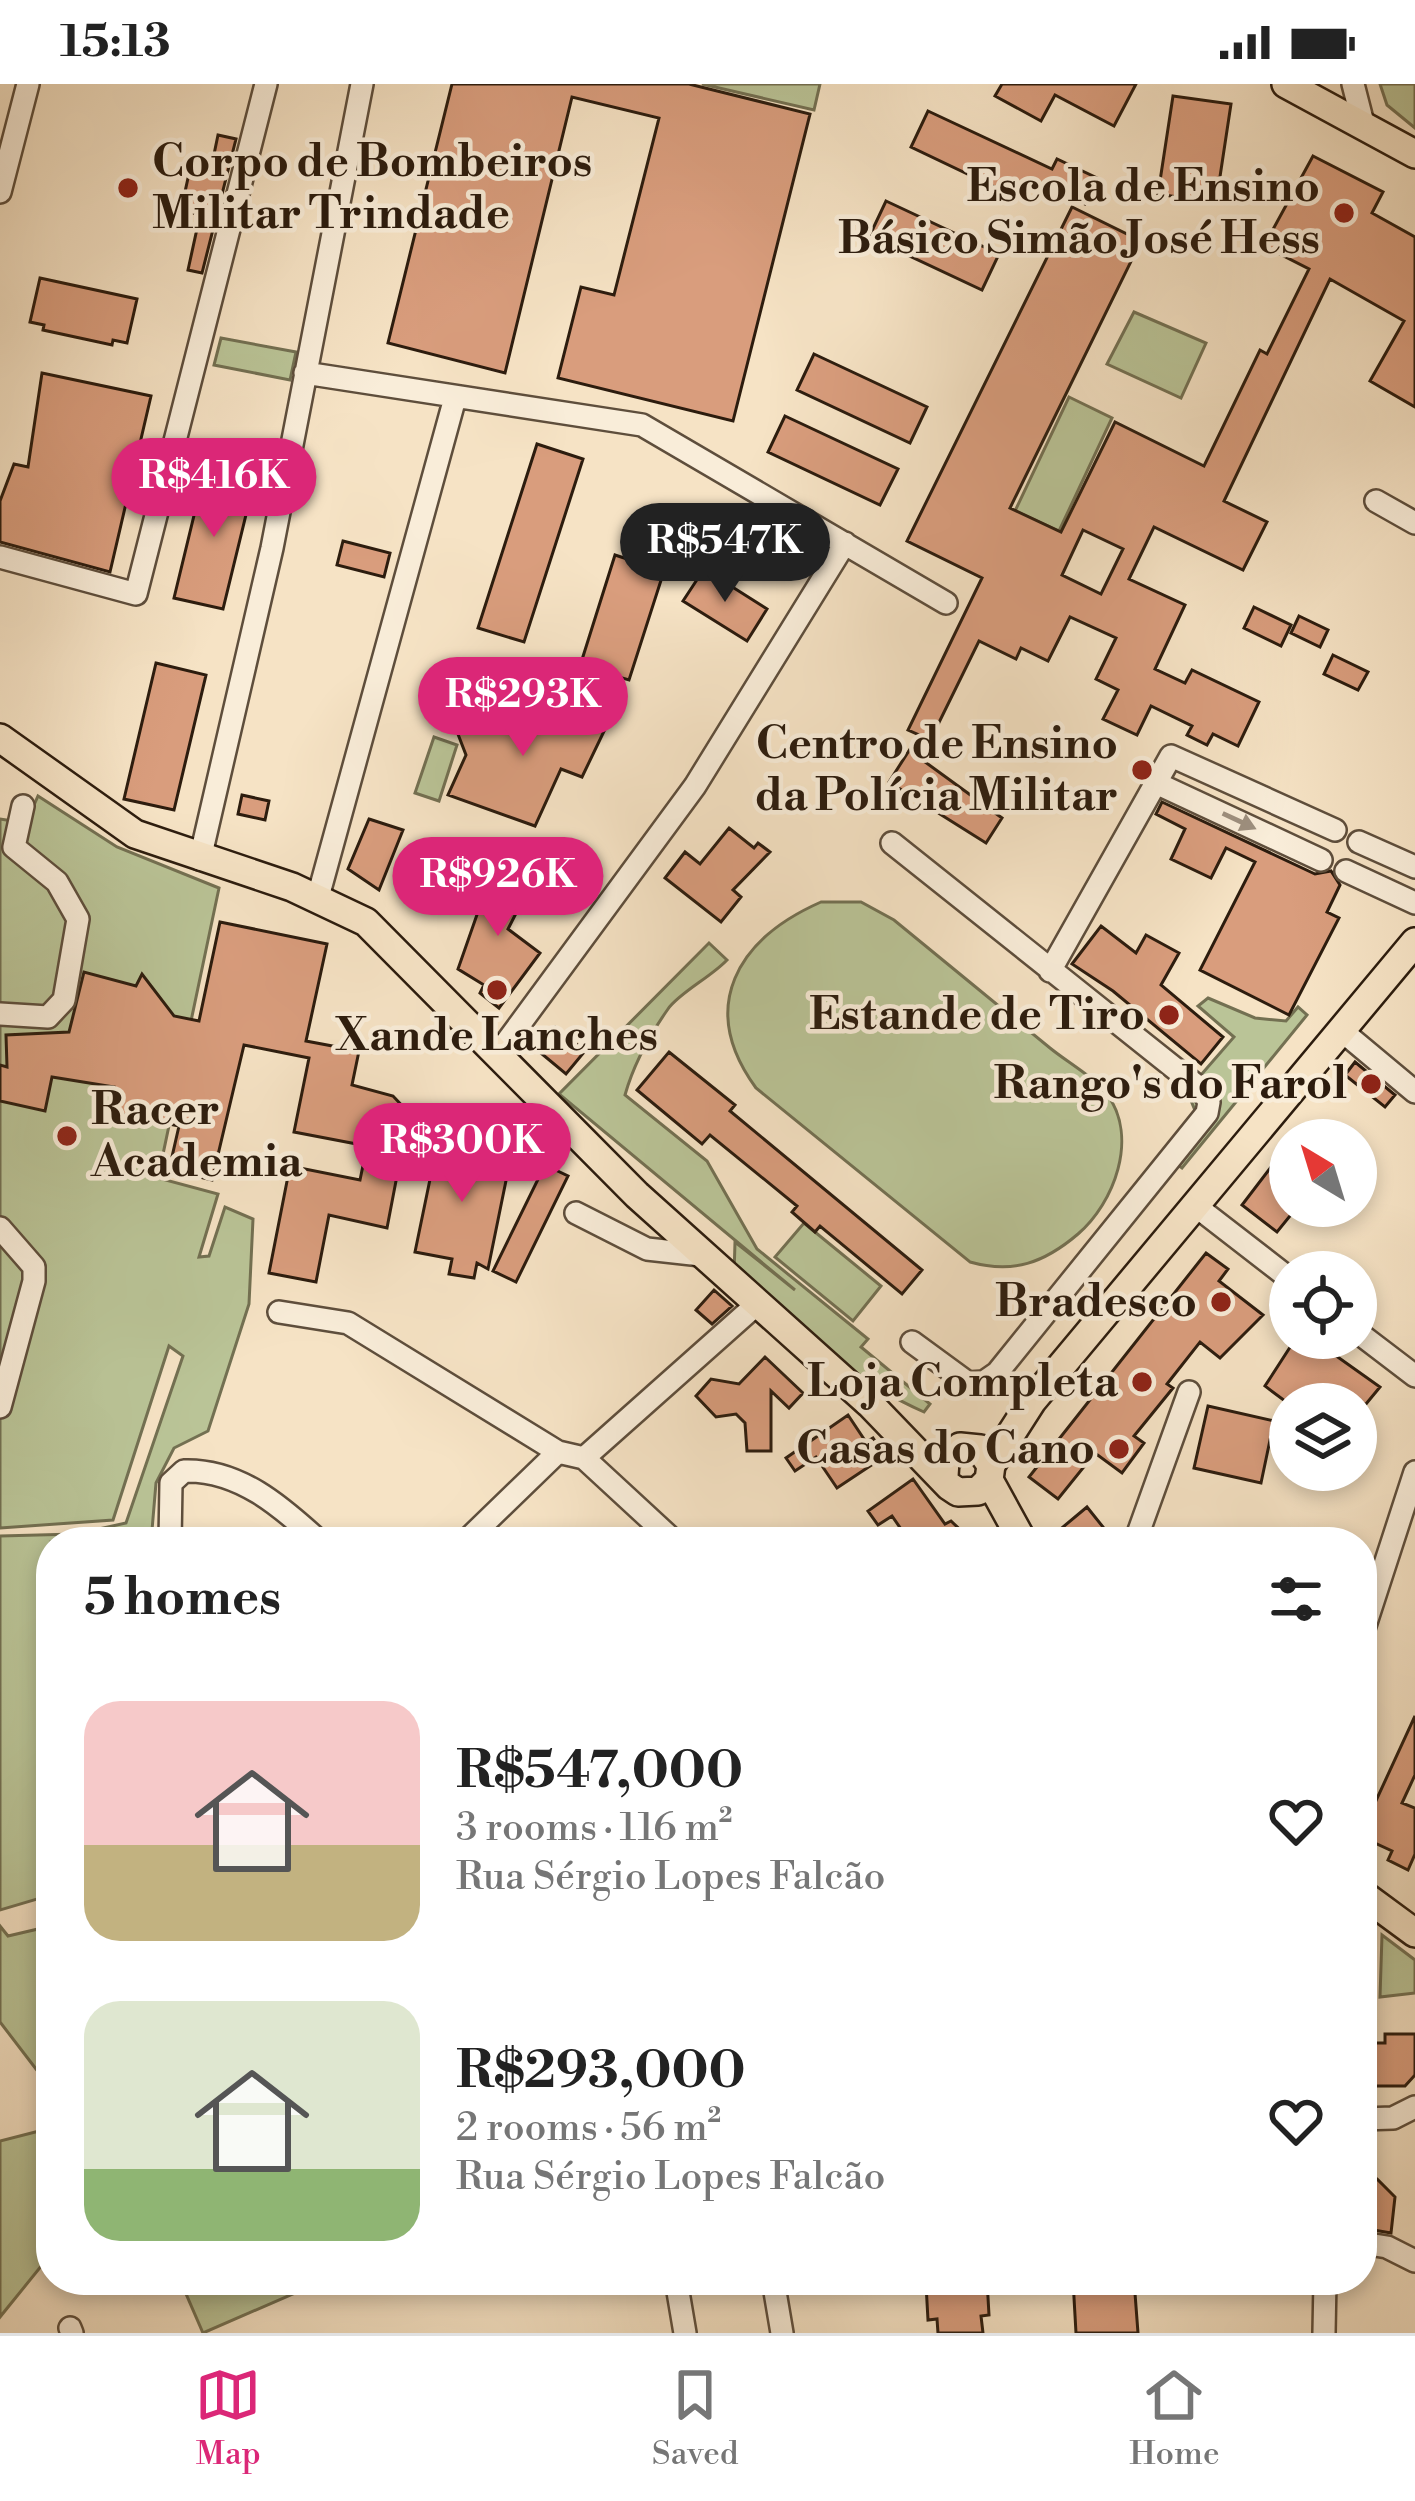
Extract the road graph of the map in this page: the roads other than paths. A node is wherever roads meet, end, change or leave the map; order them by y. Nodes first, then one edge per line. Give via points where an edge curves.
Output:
1 (28, 84) edge
2 (266, 84) edge
3 (362, 84) edge
4 (1286, 84) edge
5 (1353, 84) edge
6 (1364, 127) junction
7 (1415, 154) edge
8 (0, 192) edge
9 (305, 373) junction
10 (455, 398) junction
11 (1376, 501) dead end
12 (1415, 523) edge
13 (845, 543) junction
14 (0, 557) edge
15 (946, 603) dead end
16 (1, 744) edge
17 (1156, 783) junction
18 (23, 806) dead end
19 (1335, 830) dead end
20 (892, 843) dead end
21 (200, 860) junction
22 (1321, 860) dead end
23 (1415, 867) edge
24 (318, 897) junction
25 (1415, 903) edge
26 (1415, 942) edge
27 (1051, 971) junction
28 (0, 1014) edge
29 (1342, 1031) junction
30 (497, 1055) junction
31 (1415, 1092) edge
32 (1197, 1207) junction
33 (576, 1213) dead end
34 (0, 1228) edge
35 (701, 1255) junction
36 (1269, 1263) edge
37 (756, 1305) junction
38 (279, 1312) dead end
39 (912, 1342) dead end
40 (1377, 1346) edge
41 (1415, 1376) edge
42 (1189, 1392) dead end
43 (870, 1405) junction
44 (0, 1407) edge
45 (558, 1452) junction
46 (584, 1458) junction
47 (976, 1466) junction
48 (1415, 1472) edge
49 (171, 1527) edge
50 (300, 1527) edge
51 (480, 1527) edge
52 (659, 1527) edge
53 (1004, 1527) edge
54 (1013, 1527) edge
55 (1140, 1527) edge
56 (1377, 1589) edge
57 (1377, 1905) edge
58 (1415, 1933) edge
59 (1415, 2107) edge
60 (1377, 2119) edge
61 (1377, 2245) edge
62 (1415, 2261) edge
63 (679, 2295) edge
64 (776, 2295) edge
65 (1325, 2295) edge
66 (685, 2333) edge
67 (782, 2333) edge
68 (1324, 2333) edge

1 - 8 street
2 - 14 street via 136,594
3 - 9 street
4 - 6 main road
5 - 6 street
6 - 7 main road
9 - 10 street
9 - 21 street
10 - 13 street via 642,424
10 - 24 street
11 - 12 street
13 - 15 street
13 - 30 street via 695,786
16 - 21 main road via 115,823
17 - 19 street via 1171,756
17 -> 22 street
17 - 27 street
18 - 28 street via 14,847 57,882 79,919 64,1000 48,1017
20 - 27 street
21 - 24 main road
23 - 25 street via 1363,843 1349,873
24 - 30 main road via 390,941
26 - 29 main road
27 - 39 street via 1202,1090 1207,1114 997,1373 968,1383
29 - 31 street
29 - 32 main road
30 - 35 main road
32 - 36 street
32 - 47 main road
33 - 35 street via 647,1250
34 - 44 street via 34,1268 34,1281
35 - 37 main road
37 - 43 main road
37 - 46 street
38 - 45 street via 348,1323
40 - 41 street
42 - 55 street
43 - 47 main road
43 - 47 main road via 958,1492
45 - 46 street
45 - 51 street
46 - 52 street
47 - 53 main road
47 - 54 main road
48 - 56 street
49 - 50 street via 172,1483 196,1471 245,1485
57 - 58 main road
59 - 60 street
61 - 62 street
63 - 66 street
64 - 67 street
65 - 68 street

